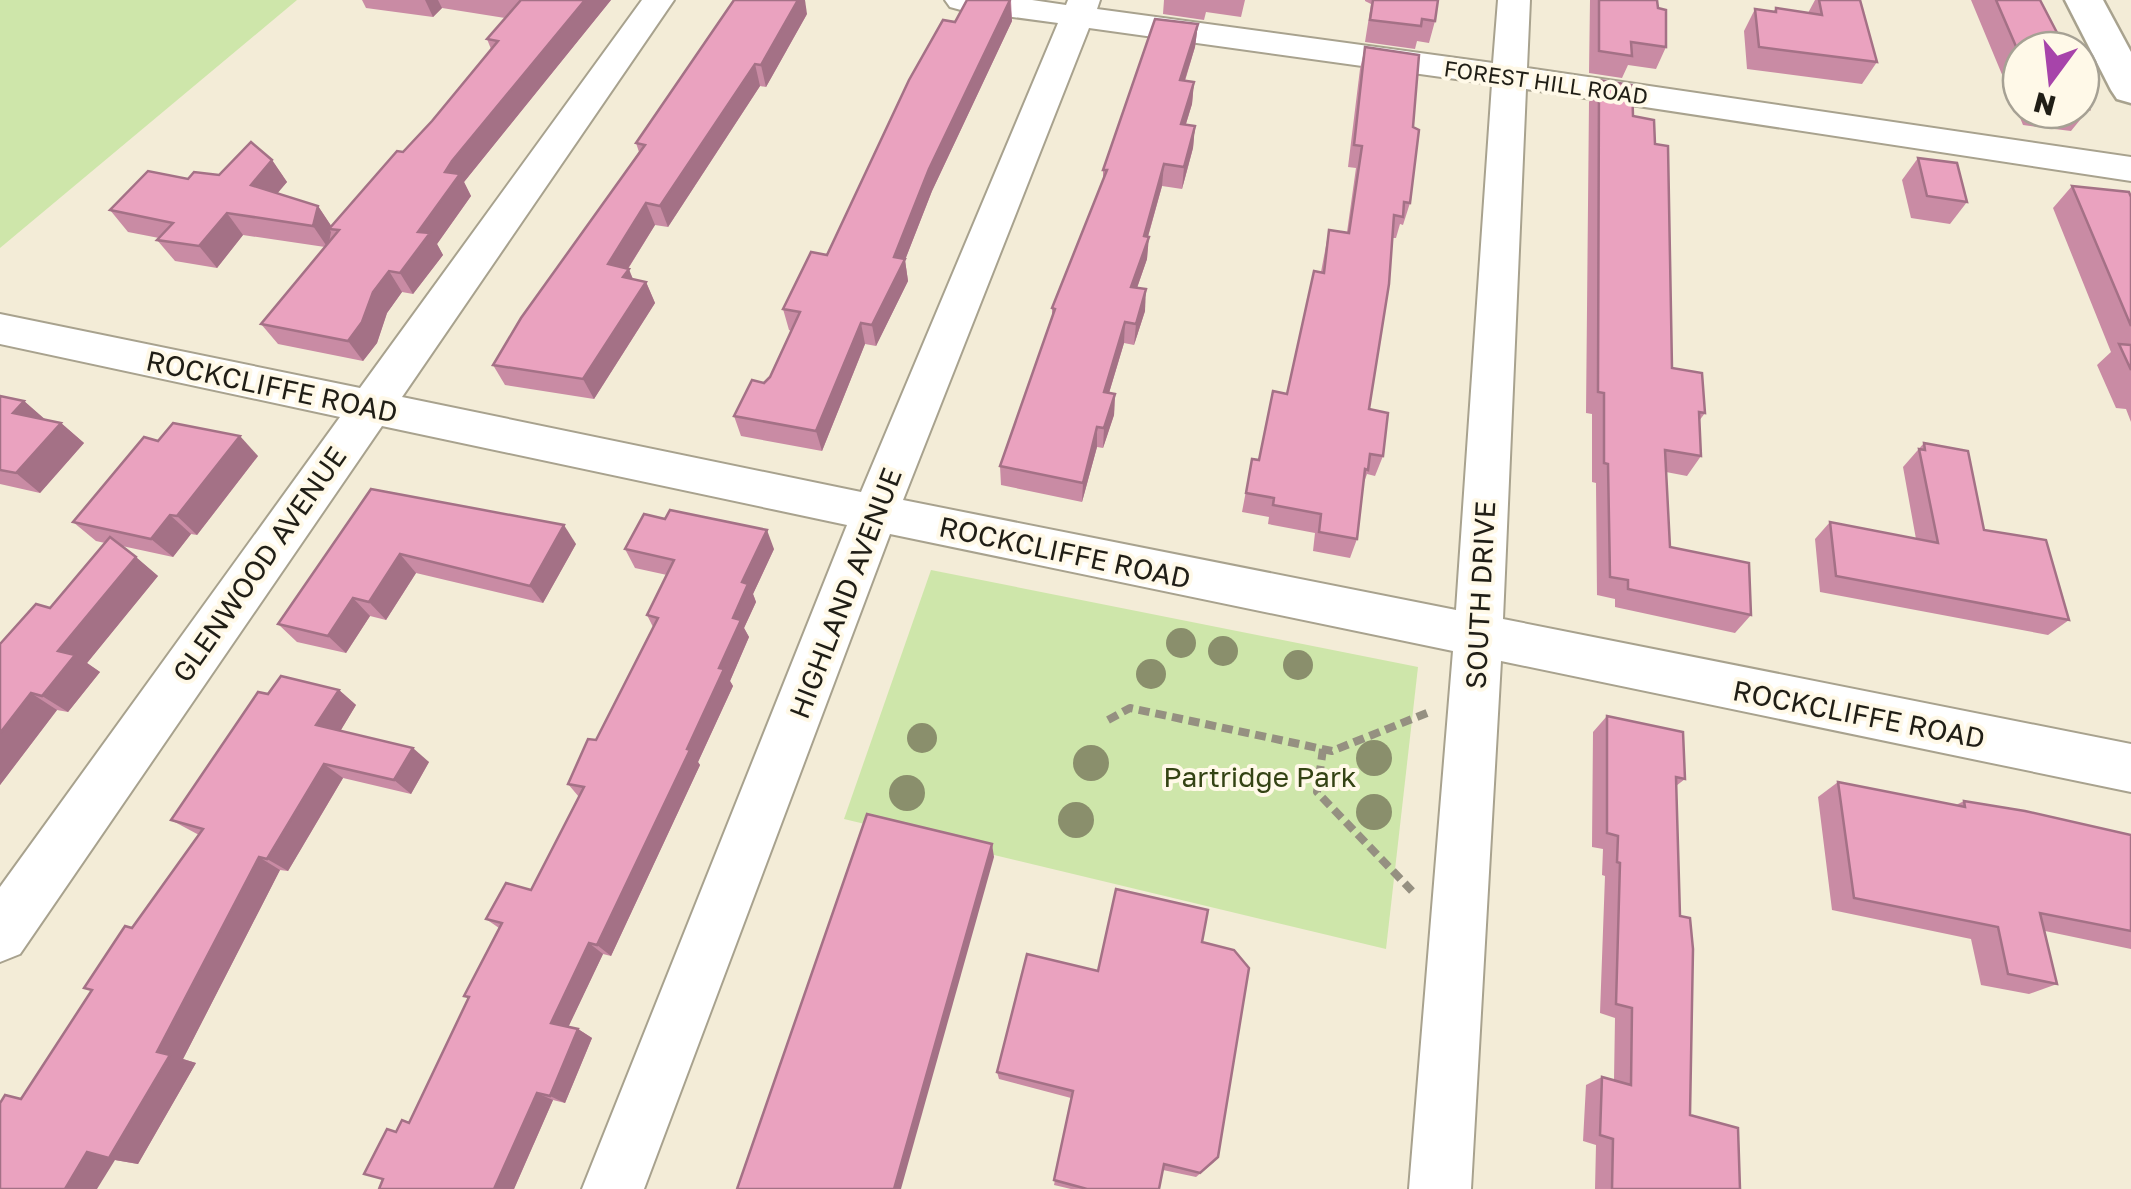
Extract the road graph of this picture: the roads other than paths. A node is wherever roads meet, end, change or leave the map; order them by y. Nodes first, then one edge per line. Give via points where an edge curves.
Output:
1 (658, 0) edge
2 (961, 0) edge
3 (1514, 0) edge
4 (2084, 0) edge
5 (1080, 8) edge
6 (1510, 76) junction
7 (2131, 90) edge
8 (2131, 170) edge
9 (0, 329) edge
10 (370, 406) junction
11 (875, 513) junction
12 (1478, 637) junction
13 (2131, 768) edge
14 (0, 934) edge
15 (613, 1189) edge
16 (1440, 1189) edge

1 - 10 street, GLENWOOD AVENUE
2 - 5 street, FOREST HILL ROAD
3 - 6 street, SOUTH DRIVE
4 - 7 main road
5 - 6 street, FOREST HILL ROAD
5 - 11 street, HIGHLAND AVENUE
6 - 8 street, FOREST HILL ROAD
6 - 12 street, SOUTH DRIVE
9 - 10 street, ROCKCLIFFE ROAD
10 - 11 street, ROCKCLIFFE ROAD
10 - 14 street, GLENWOOD AVENUE
11 - 12 street, ROCKCLIFFE ROAD
11 - 15 street, HIGHLAND AVENUE
12 - 13 street, ROCKCLIFFE ROAD
12 - 16 street, SOUTH DRIVE

